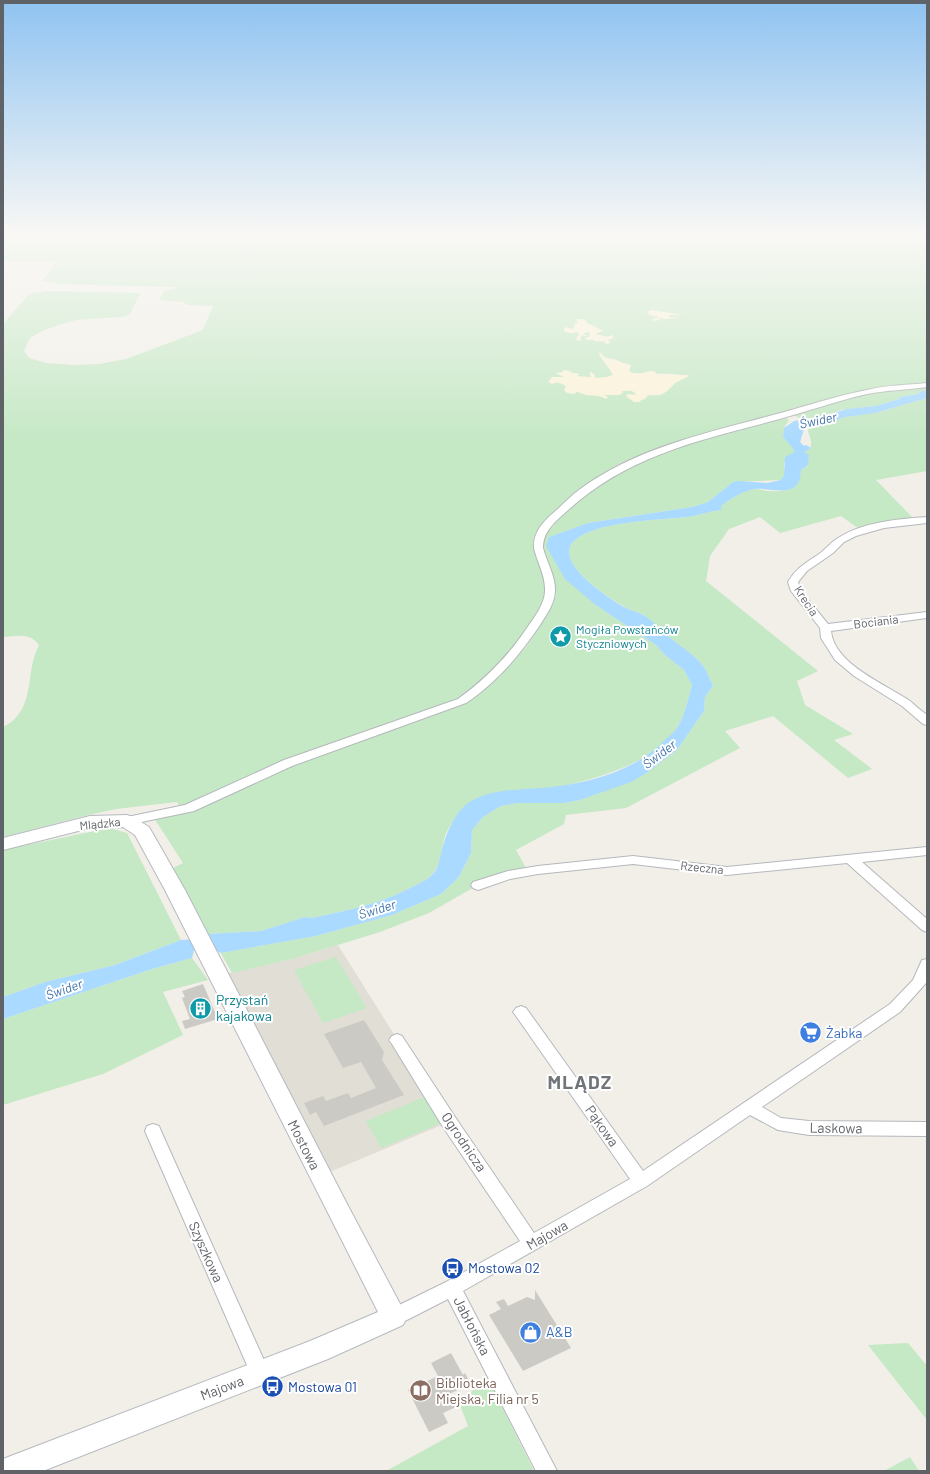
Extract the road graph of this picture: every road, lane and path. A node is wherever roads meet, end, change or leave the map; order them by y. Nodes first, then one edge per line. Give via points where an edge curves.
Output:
1 (927, 385) edge
2 (927, 520) edge
3 (927, 615) edge
4 (825, 628) junction
5 (927, 721) edge
6 (127, 821) junction
7 (3, 844) edge
8 (927, 851) edge
9 (850, 859) junction
10 (478, 885) dead end
11 (927, 927) edge
12 (927, 964) edge
13 (217, 971) joint
14 (520, 1012) dead end
15 (397, 1040) dead end
16 (750, 1108) junction
17 (927, 1129) edge
18 (153, 1131) dead end
19 (641, 1181) junction
20 (532, 1244) junction
21 (452, 1288) junction
22 (394, 1317) junction
23 (260, 1373) junction
24 (7, 1471) edge
25 (547, 1471) edge

1 - 6 street via 878,390 832,400 683,443 609,473 569,502 541,534 538,544 550,584 545,611 522,645 494,676 470,696 288,764 188,808
2 - 4 street, Krecia via 884,525 842,539 797,575 793,582 796,591
3 - 4 street, Bociania
4 - 5 street, Krecia via 826,638 839,658
6 - 7 street, Mlądzka via 90,822
6 - 13 street, Mlądzka via 142,831
8 - 9 street, Rzeczna
9 - 10 street, Rzeczna via 727,871 633,860 538,870 508,875
9 - 11 street
12 - 16 street, Majowa via 919,983 895,1008
13 - 22 street, Mostowa
14 - 19 street, Pąkowa
15 - 20 street, Ogrodnicza
16 - 17 street, Laskowa via 778,1124 809,1128
16 - 19 street, Majowa
18 - 23 street, Szyszkowa
19 - 20 street, Majowa
20 - 21 street, Majowa
21 - 22 street, Majowa
21 - 25 street, Jabłońska
22 - 23 street, Majowa
23 - 24 street, Majowa

